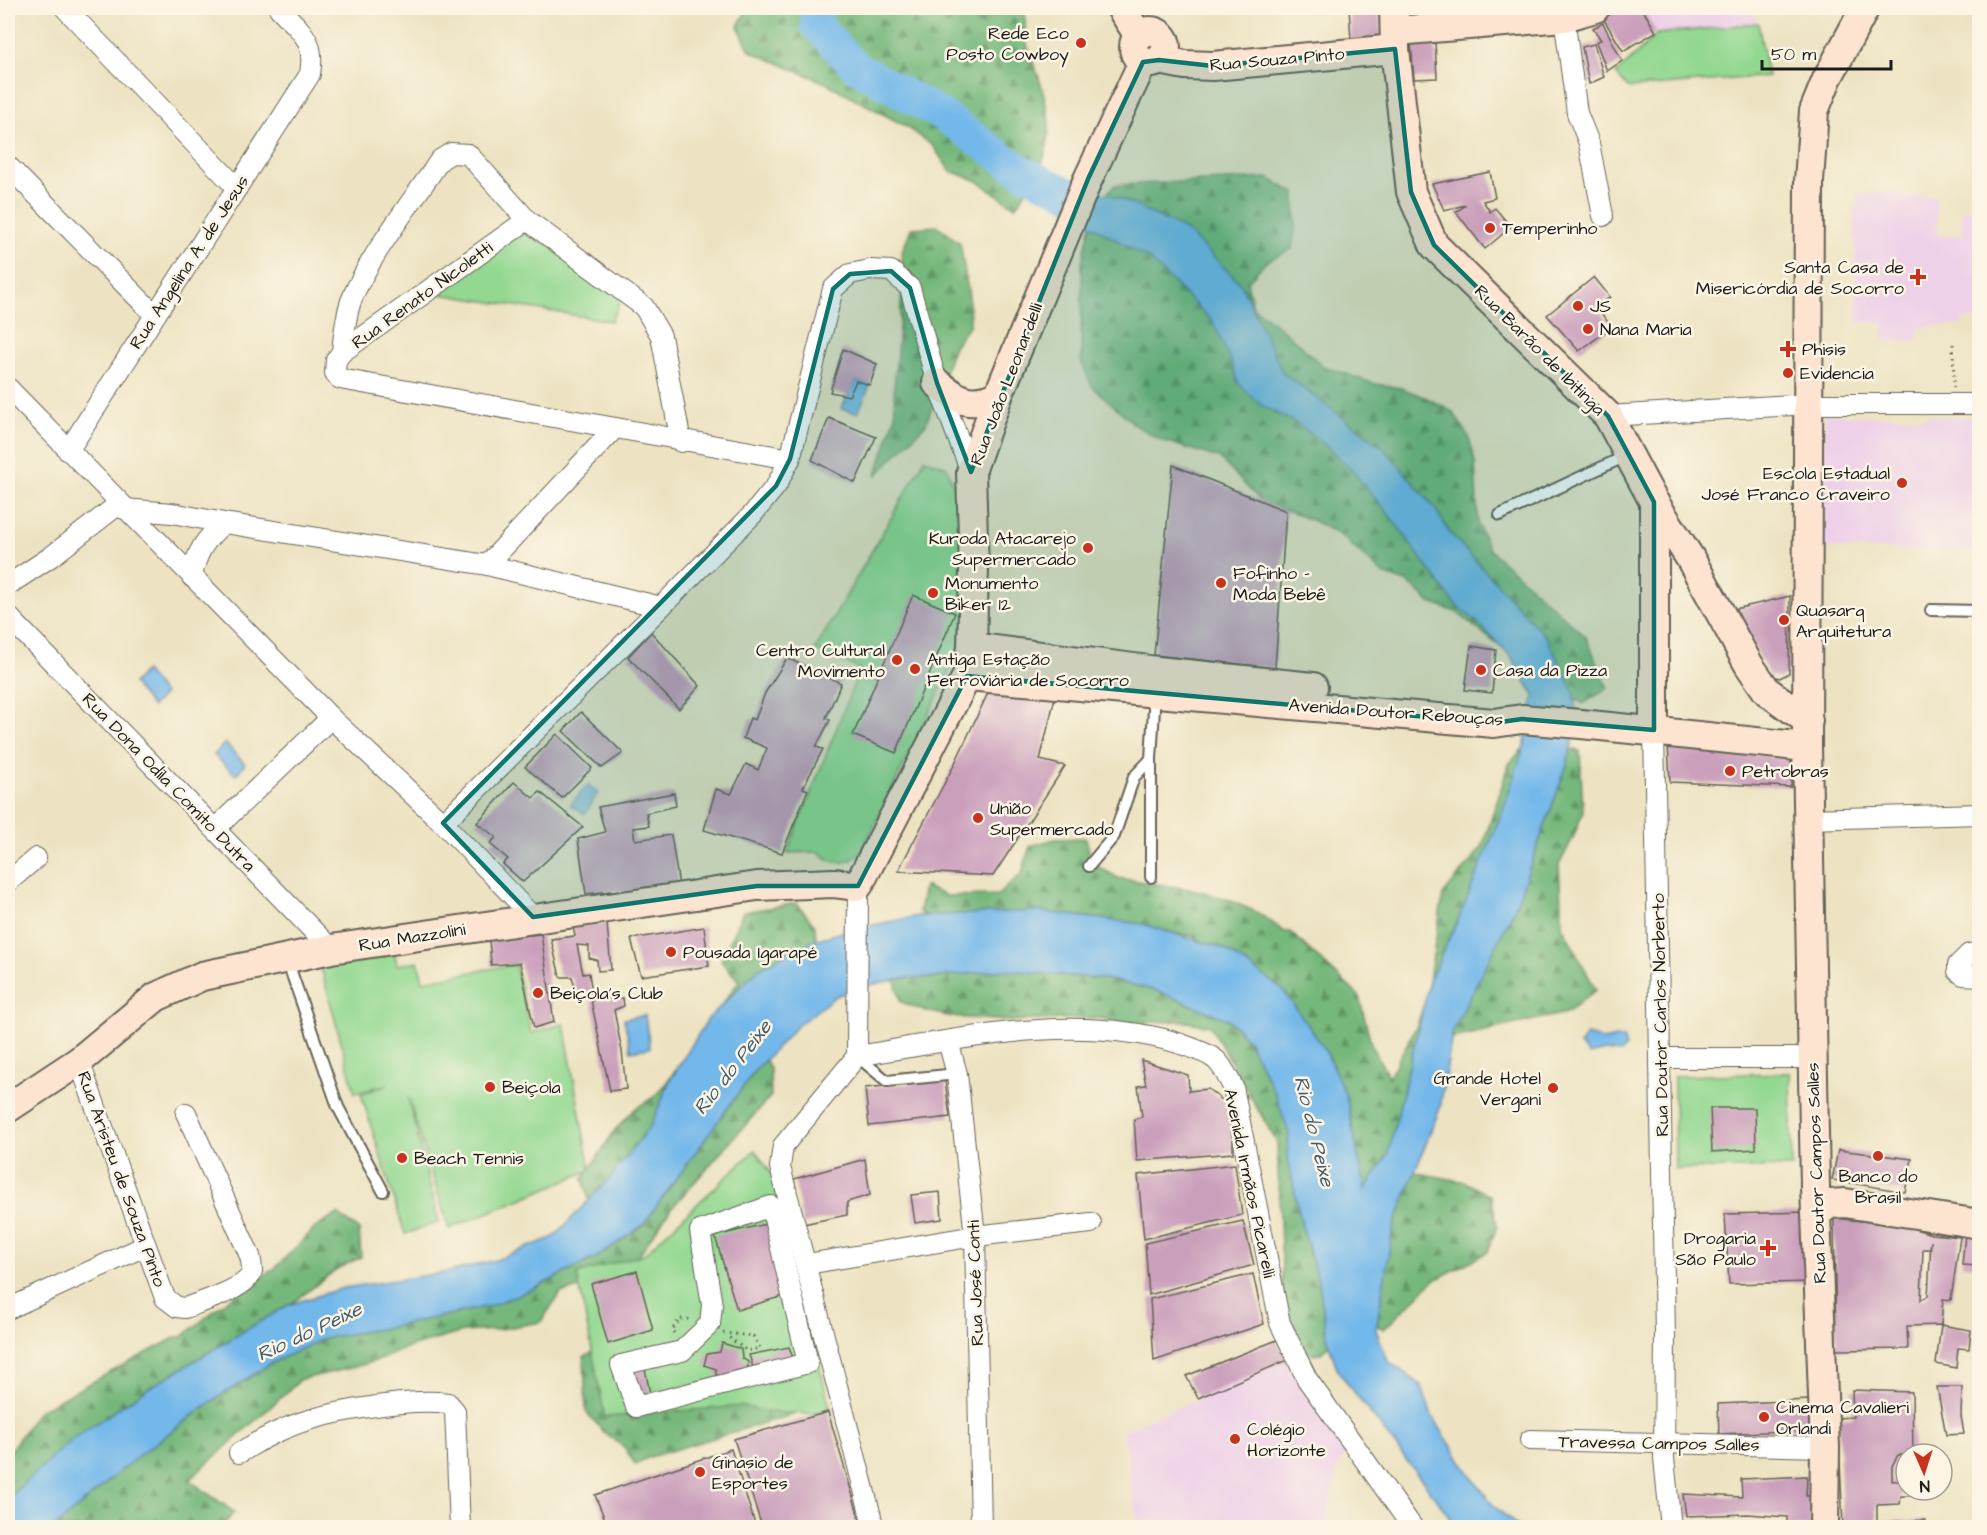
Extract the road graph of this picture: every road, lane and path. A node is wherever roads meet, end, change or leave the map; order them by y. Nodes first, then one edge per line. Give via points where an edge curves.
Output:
1 (65, 8) edge
2 (279, 8) edge
3 (1121, 8) edge
4 (1594, 8) edge
5 (1865, 8) edge
6 (1564, 17) junction
7 (1395, 29) edge
8 (1144, 52) edge
9 (8, 166) edge
10 (237, 188) junction
11 (1603, 216) dead end
12 (527, 220) junction
13 (155, 315) junction
14 (1953, 344) dead end
15 (342, 352) junction
16 (937, 383) junction
17 (8, 388) edge
18 (998, 396) junction
19 (1810, 404) junction
20 (1954, 404) junction
21 (1980, 404) edge
22 (1608, 416) junction
23 (615, 428) junction
24 (681, 442) junction
25 (68, 451) junction
26 (1628, 455) junction
27 (790, 459) junction
28 (971, 472) junction
29 (1654, 502) junction
30 (121, 506) junction
31 (1500, 515) dead end
32 (224, 524) junction
33 (1690, 558) junction
34 (487, 565) junction
35 (1654, 566) junction
36 (192, 577) junction
37 (8, 585) edge
38 (661, 607) junction
39 (1931, 610) dead end
40 (1980, 611) edge
41 (8, 616) edge
42 (972, 647) junction
43 (1079, 673) junction
44 (967, 676) junction
45 (1156, 682) junction
46 (331, 718) junction
47 (1654, 730) junction
48 (1808, 734) junction
49 (1151, 759) junction
50 (1980, 814) edge
51 (1808, 819) junction
52 (443, 823) junction
53 (215, 829) junction
54 (36, 858) dead end
55 (1089, 866) dead end
56 (1151, 877) dead end
57 (8, 882) edge
58 (857, 897) junction
59 (533, 917) junction
60 (331, 949) junction
61 (1980, 952) edge
62 (287, 960) junction
63 (1980, 976) edge
64 (948, 1041) junction
65 (857, 1056) junction
66 (1661, 1058) junction
67 (1812, 1058) junction
68 (79, 1060) junction
69 (957, 1074) junction
70 (8, 1108) edge
71 (186, 1113) dead end
72 (383, 1191) dead end
73 (1816, 1200) junction
74 (1091, 1223) dead end
75 (1980, 1224) edge
76 (975, 1236) junction
77 (146, 1246) junction
78 (807, 1264) junction
79 (8, 1309) edge
80 (830, 1358) junction
81 (808, 1363) junction
82 (1530, 1440) dead end
83 (1664, 1442) junction
84 (1825, 1447) junction
85 (238, 1453) dead end
86 (460, 1527) edge
87 (874, 1527) edge
88 (981, 1527) edge
89 (1413, 1527) edge
90 (1671, 1527) edge
91 (1824, 1527) edge

1 - 10 street
2 - 10 street, Rua Angelina A. de Jesus via 310,40 310,74
3 - 8 street
4 - 6 street, Rua Souza Pinto
5 - 19 street via 1814,111
6 - 7 street, Rua Souza Pinto
6 - 11 street via 1577,113 1589,143
7 - 8 street, Rua Souza Pinto via 1213,66 1185,65
7 - 22 street, Rua Barão de Ibitinga via 1411,192 1434,245
8 - 18 street, Rua João Leonardelli
9 - 13 street
10 - 13 street, Rua Angelina A. de Jesus
12 - 15 street, Rua Renato Nicoletti
12 - 15 street via 468,154 451,153 440,160 363,276 351,302
12 - 24 street via 644,307 661,336
13 - 25 street, Rua Angelina A. de Jesus
14 - 20 path
15 - 23 street, Rua Renato Nicoletti via 334,367 340,379
16 - 18 street via 965,402 983,402
16 - 27 street via 910,288 891,271 850,274 833,289
16 - 28 street
17 - 25 street
18 - 28 street, Rua João Leonardelli
19 - 20 street
19 - 22 street
19 - 48 street
20 - 21 street
22 - 26 street, Rua Barão de Ibitinga
23 - 24 street
23 - 34 street
24 - 27 street
25 - 30 street
26 - 29 street, Rua Barão de Ibitinga
26 - 31 lane
27 - 38 street via 776,486 753,513
28 - 42 street, Rua João Leonardelli
29 - 33 street, Rua Barão de Ibitinga
29 - 35 street, Rua Doutor Carlos Norberto
30 - 32 street
30 - 36 street
30 - 37 street
32 - 34 street
32 - 36 street via 201,546
33 - 35 street via 1669,557
33 - 48 street, Rua Barão de Ibitinga via 1767,691
34 - 38 street
35 - 47 street, Rua Doutor Carlos Norberto
36 - 46 street
38 - 52 street
39 - 40 lane
41 - 53 street, Rua Dona Odila Comito Dutra
42 - 43 street, Avenida Doutor Rebouças
42 - 44 street, Rua João Leonardelli
43 - 44 street, Avenida Doutor Rebouças
43 - 45 street, Avenida Doutor Rebouças
44 - 58 street, Rua João Leonardelli
45 - 47 street, Avenida Doutor Rebouças via 1403,707 1497,708 1526,720
45 - 49 lane
46 - 52 street
46 - 53 street
47 - 48 street
47 - 66 street, Rua Doutor Carlos Norberto
48 - 51 street, Rua Doutor Campos Salles
49 - 55 lane via 1134,777 1114,836
49 - 56 lane
50 - 51 street
51 - 67 street, Rua Doutor Campos Salles
52 - 59 street
53 - 60 street, Rua Dona Odila Comito Dutra
54 - 57 street
58 - 59 street, Rua Mazzolini via 834,883 758,886
58 - 65 street
59 - 60 street, Rua Mazzolini
60 - 62 street, Rua Mazzolini
61 - 63 street via 1970,954 1958,965 1963,975
62 - 68 street, Rua Mazzolini via 202,976 156,998
62 - 72 lane via 338,1107
64 - 65 street, Avenida Irmãos Picarelli
64 - 69 street, Rua José Conti
64 - 89 street, Avenida Irmãos Picarelli via 1038,1030 1090,1030 1151,1035 1215,1059 1233,1087 1280,1323 1307,1379
65 - 69 lane via 887,1081
65 - 78 street via 783,1146 780,1156
66 - 67 street
66 - 83 street, Rua Doutor Carlos Norberto
67 - 73 street, Rua Doutor Campos Salles
68 - 70 street, Rua Mazzolini
68 - 77 street, Rua Aristeu de Souza Pinto
69 - 76 street, Rua José Conti
71 - 77 street, Rua Aristeu de Souza Pinto via 250,1256 252,1270 240,1285 185,1308 177,1307 165,1298
73 - 75 street
73 - 84 street, Rua Doutor Campos Salles
74 - 76 street
76 - 78 street
76 - 88 street, Rua José Conti
77 - 79 street
78 - 80 street
80 - 81 street
80 - 87 street
81 - 81 street via 771,1206 700,1231 711,1305 710,1324 682,1351 621,1365 636,1407
82 - 83 street, Travessa Campos Salles
83 - 84 street, Travessa Campos Salles
83 - 90 street, Rua Doutor Carlos Norberto
84 - 91 street, Rua Doutor Campos Salles
85 - 86 street via 285,1428 332,1415 423,1400 448,1403 455,1411

